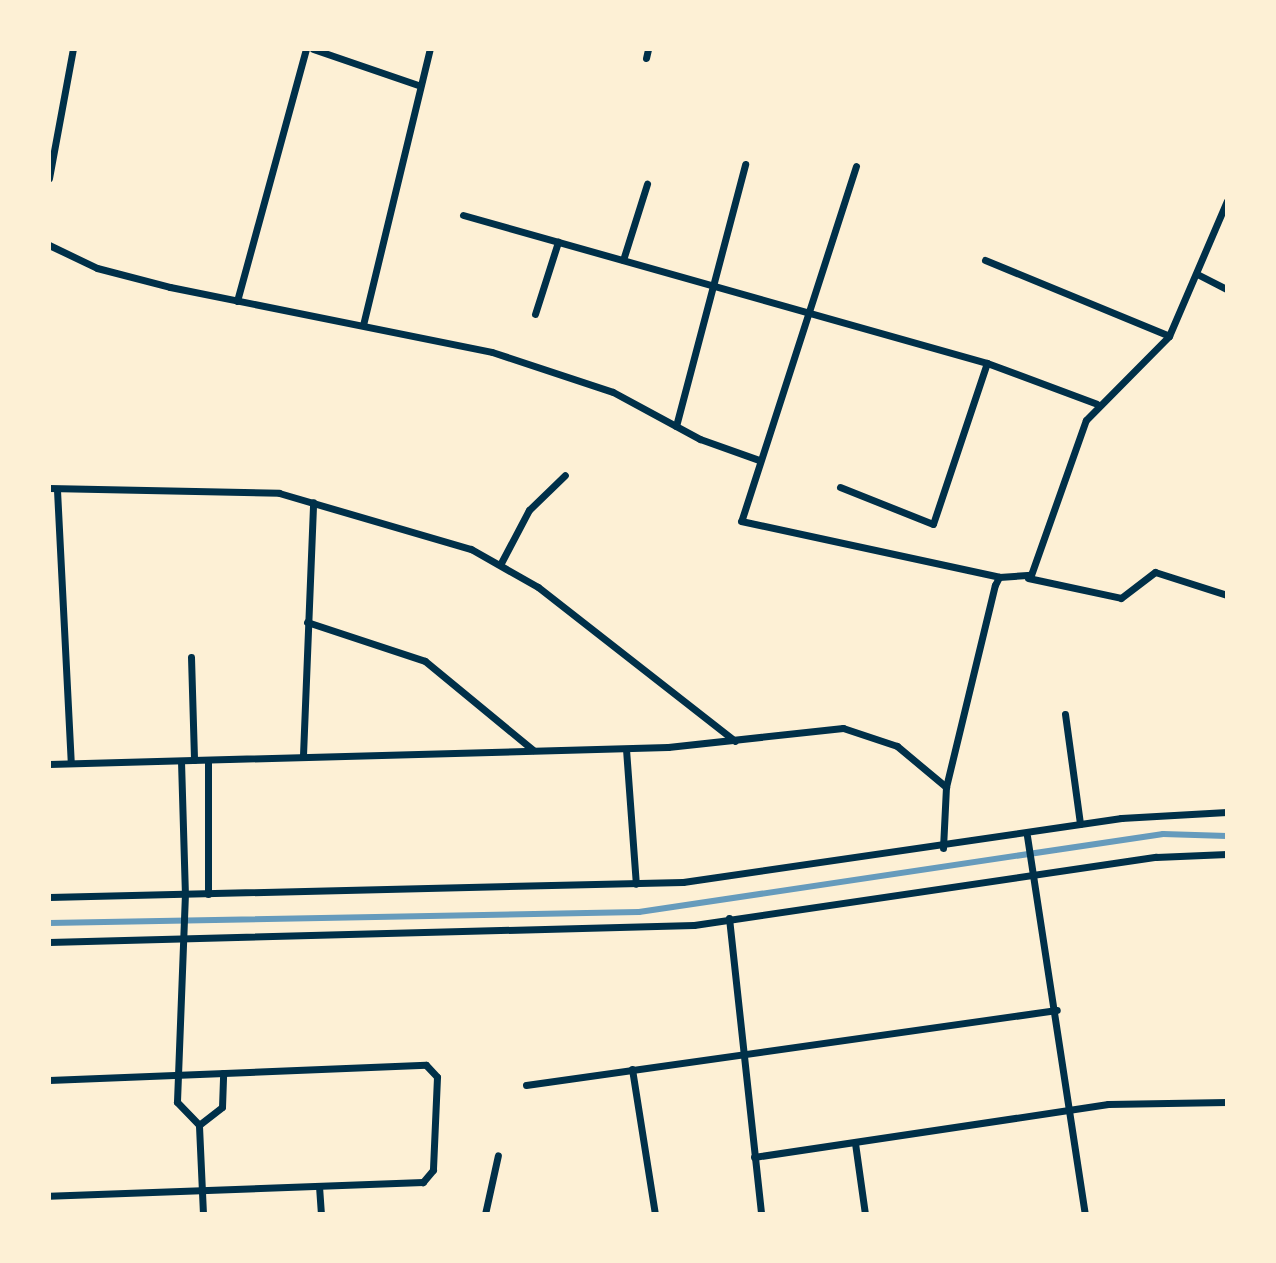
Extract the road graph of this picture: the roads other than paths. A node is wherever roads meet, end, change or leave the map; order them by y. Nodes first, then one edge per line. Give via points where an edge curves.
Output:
1 (73, 49) edge
2 (306, 49) edge
3 (313, 49) edge
4 (430, 49) edge
5 (418, 85) junction
6 (745, 164) dead end
7 (856, 166) dead end
8 (49, 178) edge
9 (647, 184) dead end
10 (1227, 201) edge
11 (463, 215) dead end
12 (558, 242) junction
13 (49, 245) edge
14 (623, 260) junction
15 (985, 260) dead end
16 (1199, 275) junction
17 (711, 285) junction
18 (1227, 289) edge
19 (237, 301) junction
20 (809, 312) junction
21 (535, 314) dead end
22 (363, 325) junction
23 (1169, 336) junction
24 (987, 363) junction
25 (1097, 404) junction
26 (676, 426) junction
27 (759, 460) junction
28 (565, 475) dead end
29 (840, 487) dead end
30 (53, 489) edge
31 (313, 502) junction
32 (501, 562) junction
33 (999, 577) junction
34 (1028, 578) junction
35 (1227, 595) edge
36 (307, 622) junction
37 (191, 657) dead end
38 (1065, 714) dead end
39 (735, 741) junction
40 (626, 749) junction
41 (533, 751) junction
42 (303, 754) junction
43 (194, 760) junction
44 (208, 760) junction
45 (181, 761) junction
46 (71, 763) junction
47 (49, 764) edge
48 (946, 787) junction
49 (1227, 812) edge
50 (1080, 824) junction
51 (1027, 836) junction
52 (943, 848) junction
53 (1227, 855) edge
54 (1032, 876) junction
55 (636, 884) junction
56 (185, 893) junction
57 (208, 894) junction
58 (49, 897) edge
59 (729, 918) junction
60 (183, 939) junction
61 (49, 942) edge
62 (1058, 1010) junction
63 (741, 1055) junction
64 (632, 1069) junction
65 (180, 1073) junction
66 (223, 1073) junction
67 (49, 1080) edge
68 (526, 1085) dead end
69 (1227, 1102) edge
70 (1073, 1108) junction
71 (199, 1125) junction
72 (855, 1143) junction
73 (498, 1154) dead end
74 (754, 1157) junction
75 (319, 1186) junction
76 (202, 1189) junction
77 (49, 1196) edge
78 (203, 1214) edge
79 (321, 1214) edge
80 (485, 1214) edge
81 (655, 1214) edge
82 (761, 1214) edge
83 (865, 1214) edge
84 (1085, 1214) edge

1 - 8 street
2 - 19 street
3 - 5 street
4 - 5 street
5 - 22 street
6 - 17 street
7 - 20 street
9 - 14 street
10 - 16 street
11 - 12 street
12 - 14 street
12 - 21 street
13 - 19 street via 97,268
14 - 17 street
15 - 23 street
16 - 18 street
16 - 23 street
17 - 20 street
17 - 26 street
19 - 22 street
20 - 24 street
20 - 27 street
22 - 26 street via 527,362 613,392
23 - 25 street
24 - 25 street
24 - 29 street via 933,524
25 - 34 street via 1078,438
26 - 27 street
27 - 33 street via 741,521
28 - 32 street via 529,510
30 - 31 street via 231,489
30 - 46 street
31 - 32 street
31 - 36 street
32 - 39 street
33 - 34 street
33 - 48 street
34 - 35 street via 1121,598 1155,572
36 - 41 street via 425,661
36 - 42 street
37 - 43 street
38 - 50 street
39 - 40 street
39 - 48 street via 814,728 862,730 897,746
40 - 41 street
40 - 55 street
41 - 42 street
42 - 44 street
43 - 44 street
43 - 45 street
44 - 57 street
45 - 46 street
45 - 56 street
46 - 47 street
48 - 52 street
49 - 50 street
50 - 51 street
51 - 52 street
51 - 54 street
52 - 55 street
53 - 54 street via 1156,857
54 - 59 street
54 - 62 street
55 - 57 street
56 - 57 street
56 - 58 street
56 - 60 street
59 - 60 street via 658,927
59 - 63 street
60 - 61 street
60 - 65 street
62 - 63 street
62 - 70 street
63 - 64 street
63 - 74 street
64 - 68 street
64 - 81 street
65 - 66 street
65 - 67 street
65 - 71 street via 179,1107
66 - 71 street via 222,1107
66 - 75 street via 435,1068 428,1180
69 - 70 street
70 - 72 street
70 - 84 street
71 - 76 street
72 - 74 street
72 - 83 street
73 - 80 street
74 - 82 street
75 - 76 street
75 - 79 street
76 - 77 street
76 - 78 street

